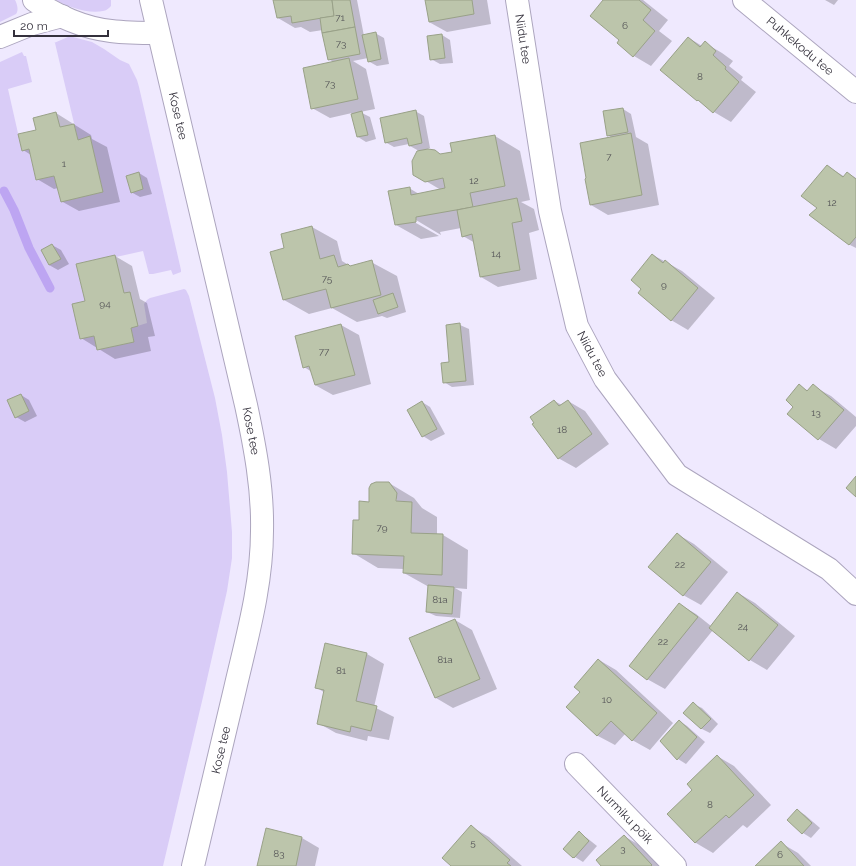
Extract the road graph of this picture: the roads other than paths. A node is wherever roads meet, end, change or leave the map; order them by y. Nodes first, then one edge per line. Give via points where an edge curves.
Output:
1 (34, 0) edge
2 (150, 0) edge
3 (517, 0) edge
4 (744, 0) edge
5 (62, 16) junction
6 (158, 33) junction
7 (0, 37) edge
8 (856, 92) edge
9 (856, 594) edge
10 (576, 764) dead end
11 (193, 866) edge
12 (675, 866) edge

1 - 5 street
2 - 6 street, Kose tee
3 - 9 street, Niidu tee via 550,211 577,326 605,379 677,475 829,569
4 - 8 street, Puhkekodu tee
5 - 6 street via 110,31
5 - 7 street via 32,24
6 - 11 street, Kose tee via 246,405 255,447 261,497 262,532 258,583 251,624
10 - 12 street, Nurmiku põik

